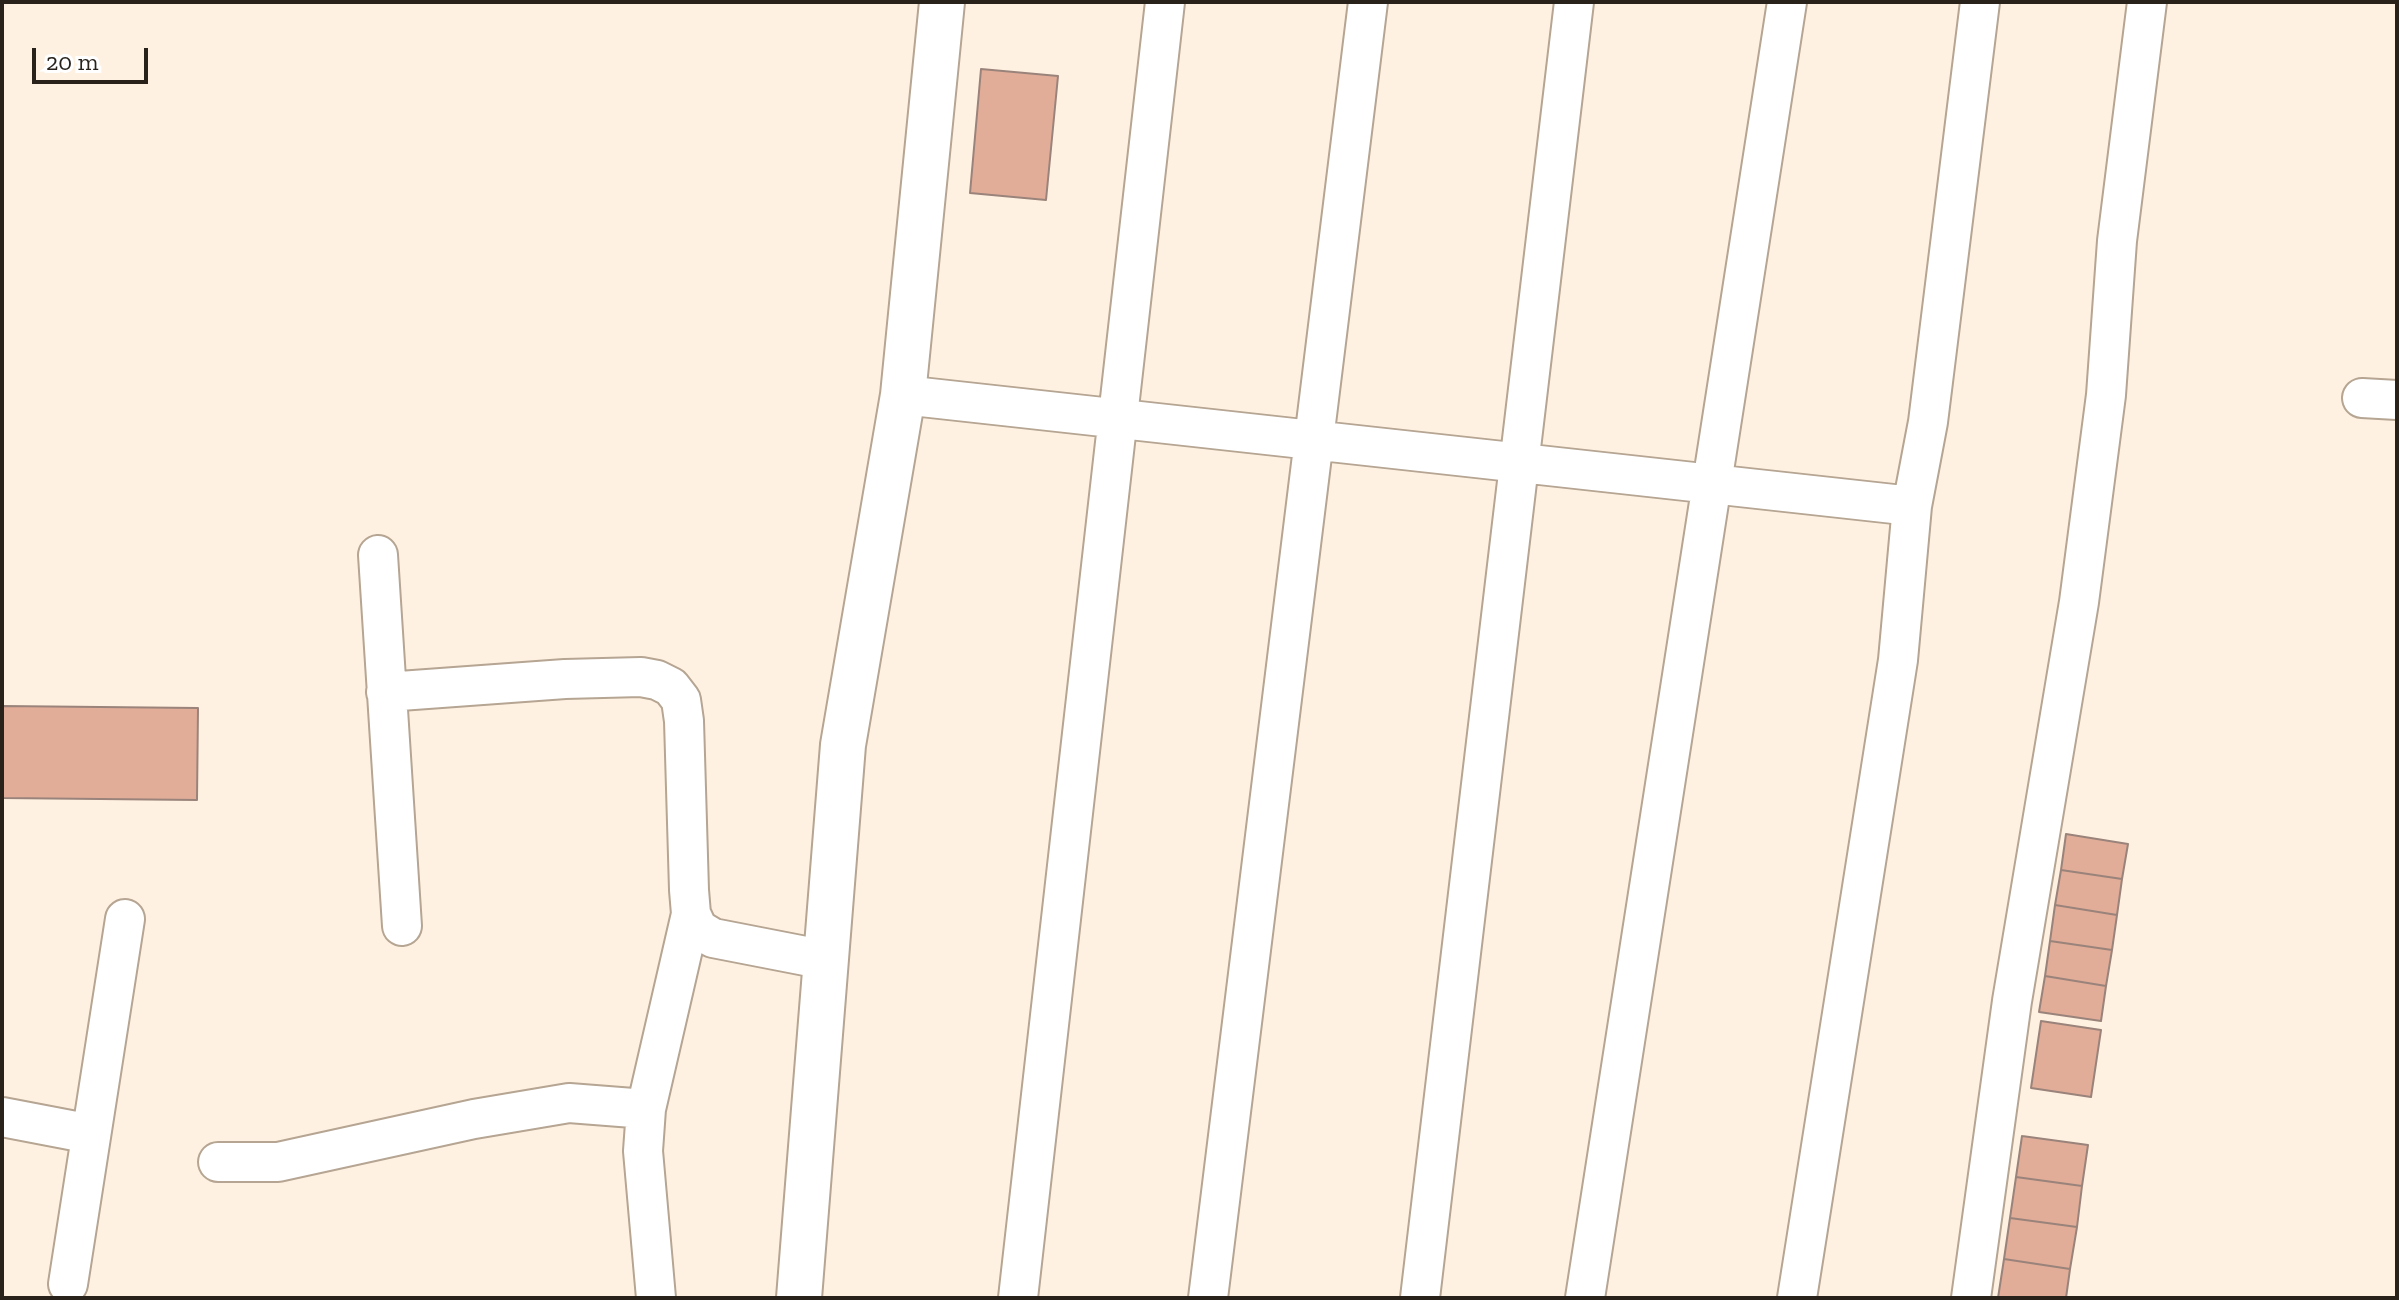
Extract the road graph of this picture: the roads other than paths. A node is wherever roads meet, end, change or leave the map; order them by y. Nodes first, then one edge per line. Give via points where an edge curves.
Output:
1 (942, 2) edge
2 (1165, 2) edge
3 (1368, 2) edge
4 (1574, 2) edge
5 (1787, 2) edge
6 (1980, 2) edge
7 (2147, 2) edge
8 (903, 395) junction
9 (1117, 418) junction
10 (1314, 440) junction
11 (1520, 463) junction
12 (1712, 483) junction
13 (1912, 506) junction
14 (378, 555) dead end
15 (386, 692) junction
16 (691, 914) junction
17 (125, 919) dead end
18 (402, 926) dead end
19 (826, 960) junction
20 (646, 1109) junction
21 (2, 1117) edge
22 (91, 1134) junction
23 (218, 1162) dead end
24 (68, 1284) dead end
25 (656, 1298) edge
26 (799, 1298) edge
27 (1018, 1298) edge
28 (1208, 1298) edge
29 (1420, 1298) edge
30 (1585, 1298) edge
31 (1797, 1298) edge
32 (1971, 1298) edge

1 - 8 street
2 - 9 street
3 - 10 street
4 - 11 street
5 - 12 street
6 - 13 street via 1928,422
7 - 32 street via 2079,602 2012,1001
8 - 9 street
8 - 19 street via 843,745
9 - 10 street
9 - 27 street
10 - 11 street
10 - 28 street
11 - 12 street
11 - 29 street
12 - 13 street
12 - 30 street
13 - 31 street via 1898,660
14 - 15 street
15 - 16 street via 641,677 671,687 681,700 684,721
15 - 18 street
16 - 19 street via 698,929 713,938
16 - 20 street
17 - 22 street
19 - 26 street
20 - 23 street via 569,1103 278,1162
20 - 25 street via 643,1151
21 - 22 street
22 - 24 street

